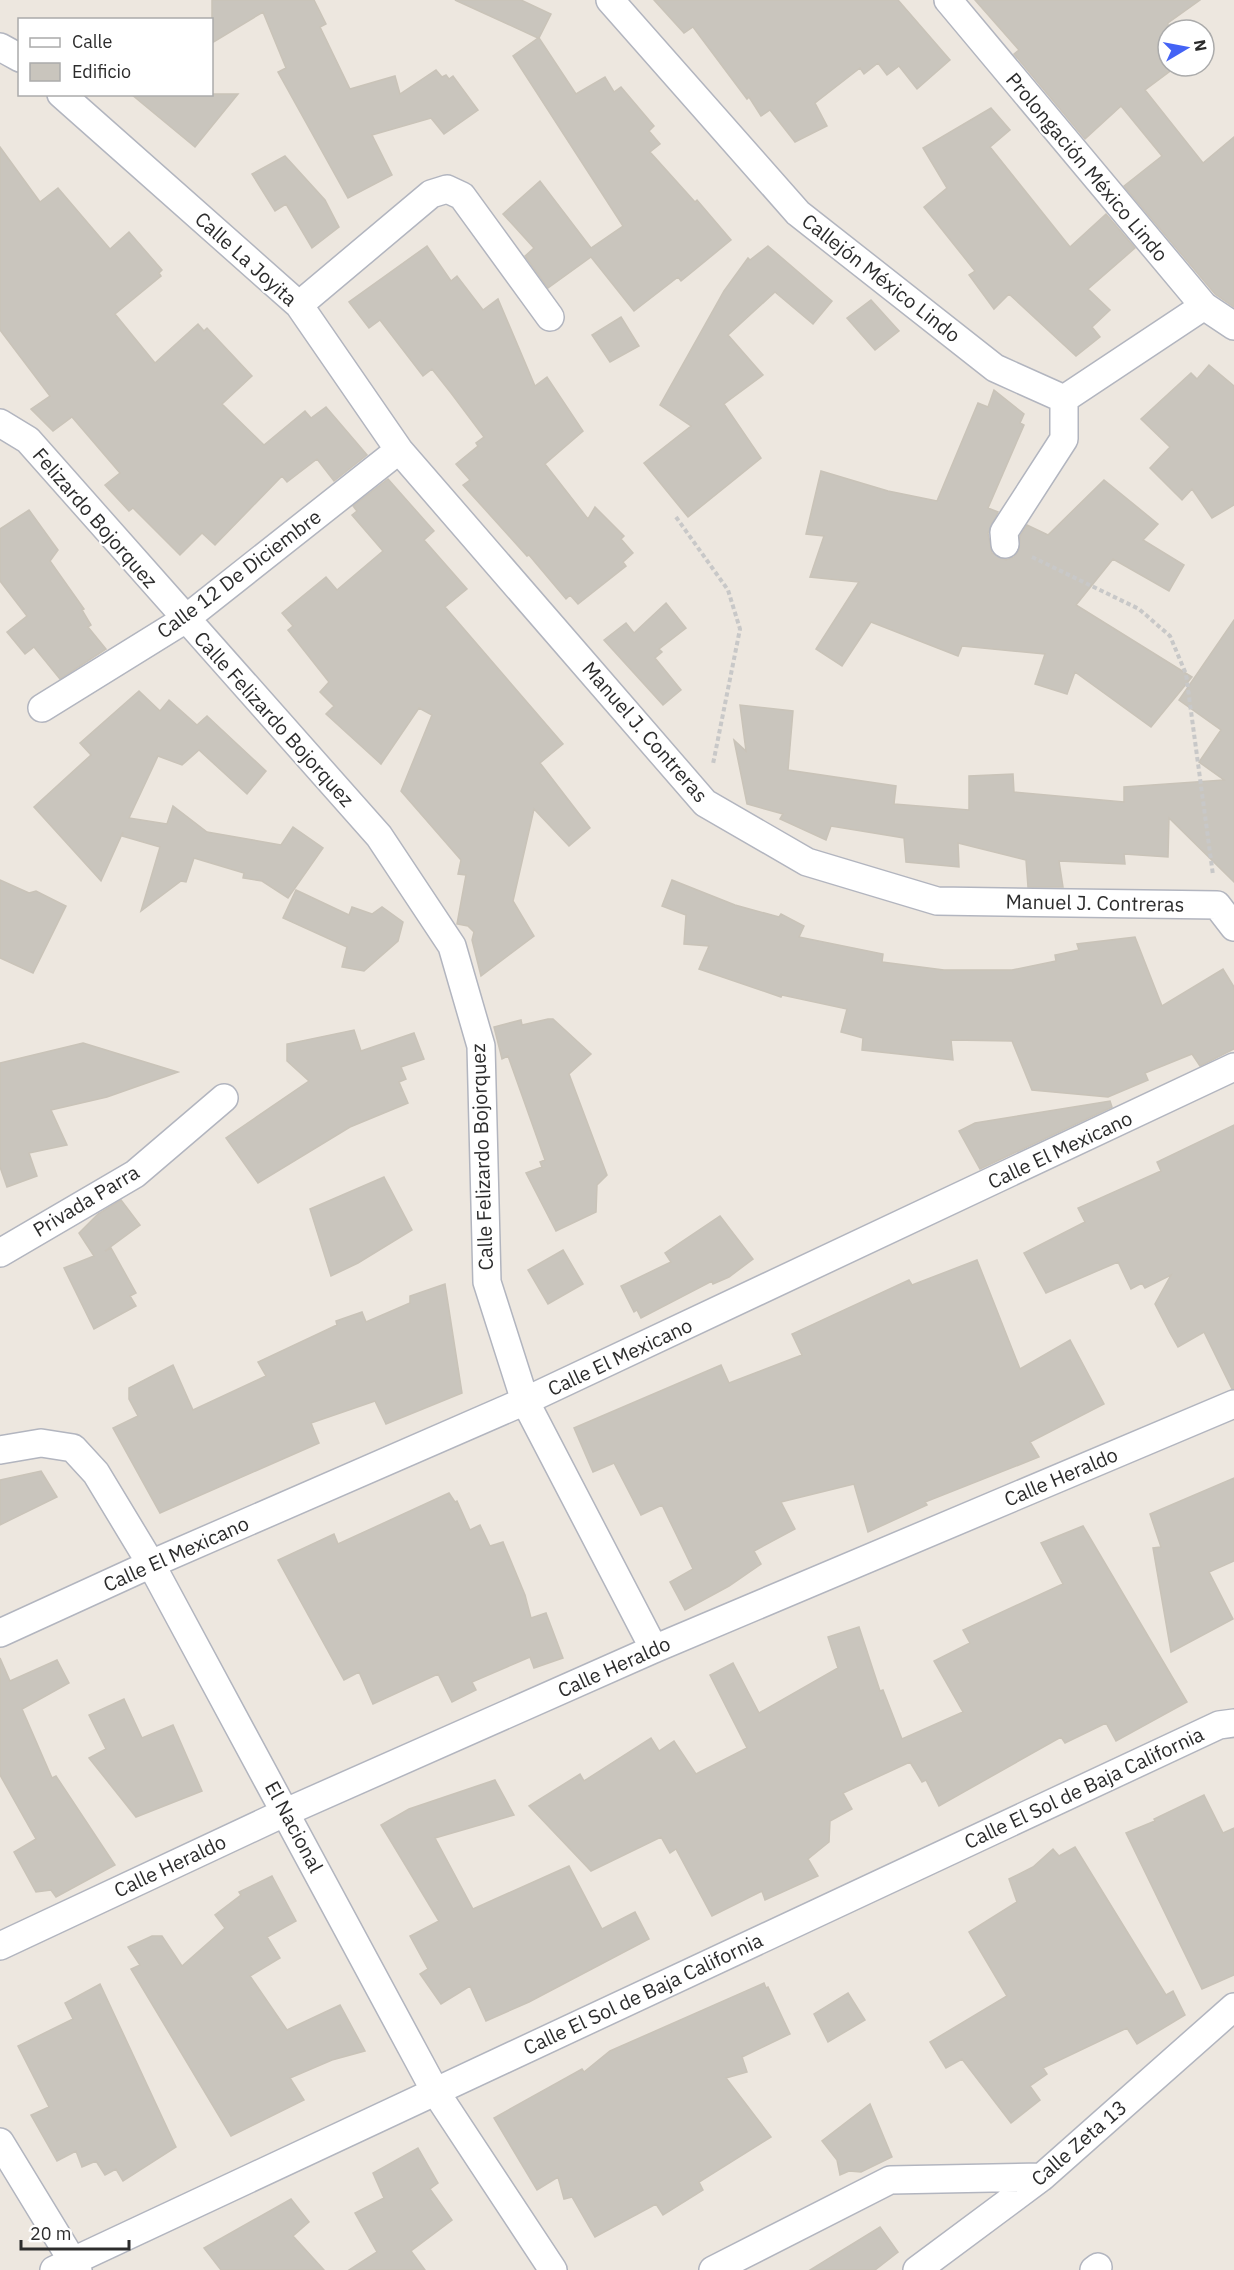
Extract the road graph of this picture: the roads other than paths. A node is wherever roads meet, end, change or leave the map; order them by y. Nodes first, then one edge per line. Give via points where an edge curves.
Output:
1 (610, 0) edge
2 (948, 0) edge
3 (0, 47) edge
4 (18, 57) edge
5 (63, 96) edge
6 (299, 305) junction
7 (1204, 306) junction
8 (550, 317) dead end
9 (1234, 326) edge
10 (1064, 399) junction
11 (0, 423) edge
12 (399, 450) junction
13 (1005, 544) road end
14 (184, 620) junction
15 (42, 708) dead end
16 (1234, 927) edge
17 (1234, 1067) edge
18 (224, 1098) dead end
19 (0, 1253) edge
20 (525, 1401) junction
21 (1234, 1404) edge
22 (0, 1450) edge
23 (151, 1564) junction
24 (0, 1632) edge
25 (654, 1649) junction
26 (1234, 1723) edge
27 (286, 1812) junction
28 (0, 1946) edge
29 (1234, 2007) edge
30 (435, 2091) junction
31 (0, 2142) edge
32 (1042, 2177) junction
33 (68, 2267) edge
34 (553, 2270) edge
35 (712, 2270) edge
36 (917, 2270) edge

1 - 10 street, Callejón México Lindo via 798,213 995,368
2 - 7 street, Prolongación México Lindo
3 - 4 street
5 - 6 street, Calle La Joyita
6 - 8 street via 431,194 447,189 462,196
6 - 12 street, Calle La Joyita
7 - 9 street, Prolongación México Lindo
7 - 10 street
10 - 13 street via 1064,439 1004,532
11 - 14 street, Felizardo Bojorquez via 28,440
12 - 14 street, Calle 12 De Diciembre
12 - 16 street, Manuel J. Contreras via 705,803 807,862 937,901 1217,905
14 - 15 street, Calle 12 De Diciembre
14 - 20 street, Calle Felizardo Bojorquez via 379,836 452,946 481,1047 487,1282
17 - 20 street, Calle El Mexicano
18 - 19 street, Privada Parra via 135,1174
20 - 23 street, Calle El Mexicano
20 - 25 street, Calle Felizardo Bojorquez
21 - 25 street, Calle Heraldo
22 - 23 street, El Nacional via 40,1443 73,1448 96,1473
23 - 24 street, Calle El Mexicano
23 - 27 street, El Nacional
25 - 27 street, Calle Heraldo
26 - 30 street, Calle El Sol de Baja California via 1219,1725
27 - 28 street, Calle Heraldo
27 - 30 street, El Nacional
29 - 32 street, Calle Zeta 13
30 - 33 street, Calle El Sol de Baja California
30 - 34 street, El Nacional
31 - 33 street
32 - 35 street via 890,2181
32 - 36 street, Calle Zeta 13

